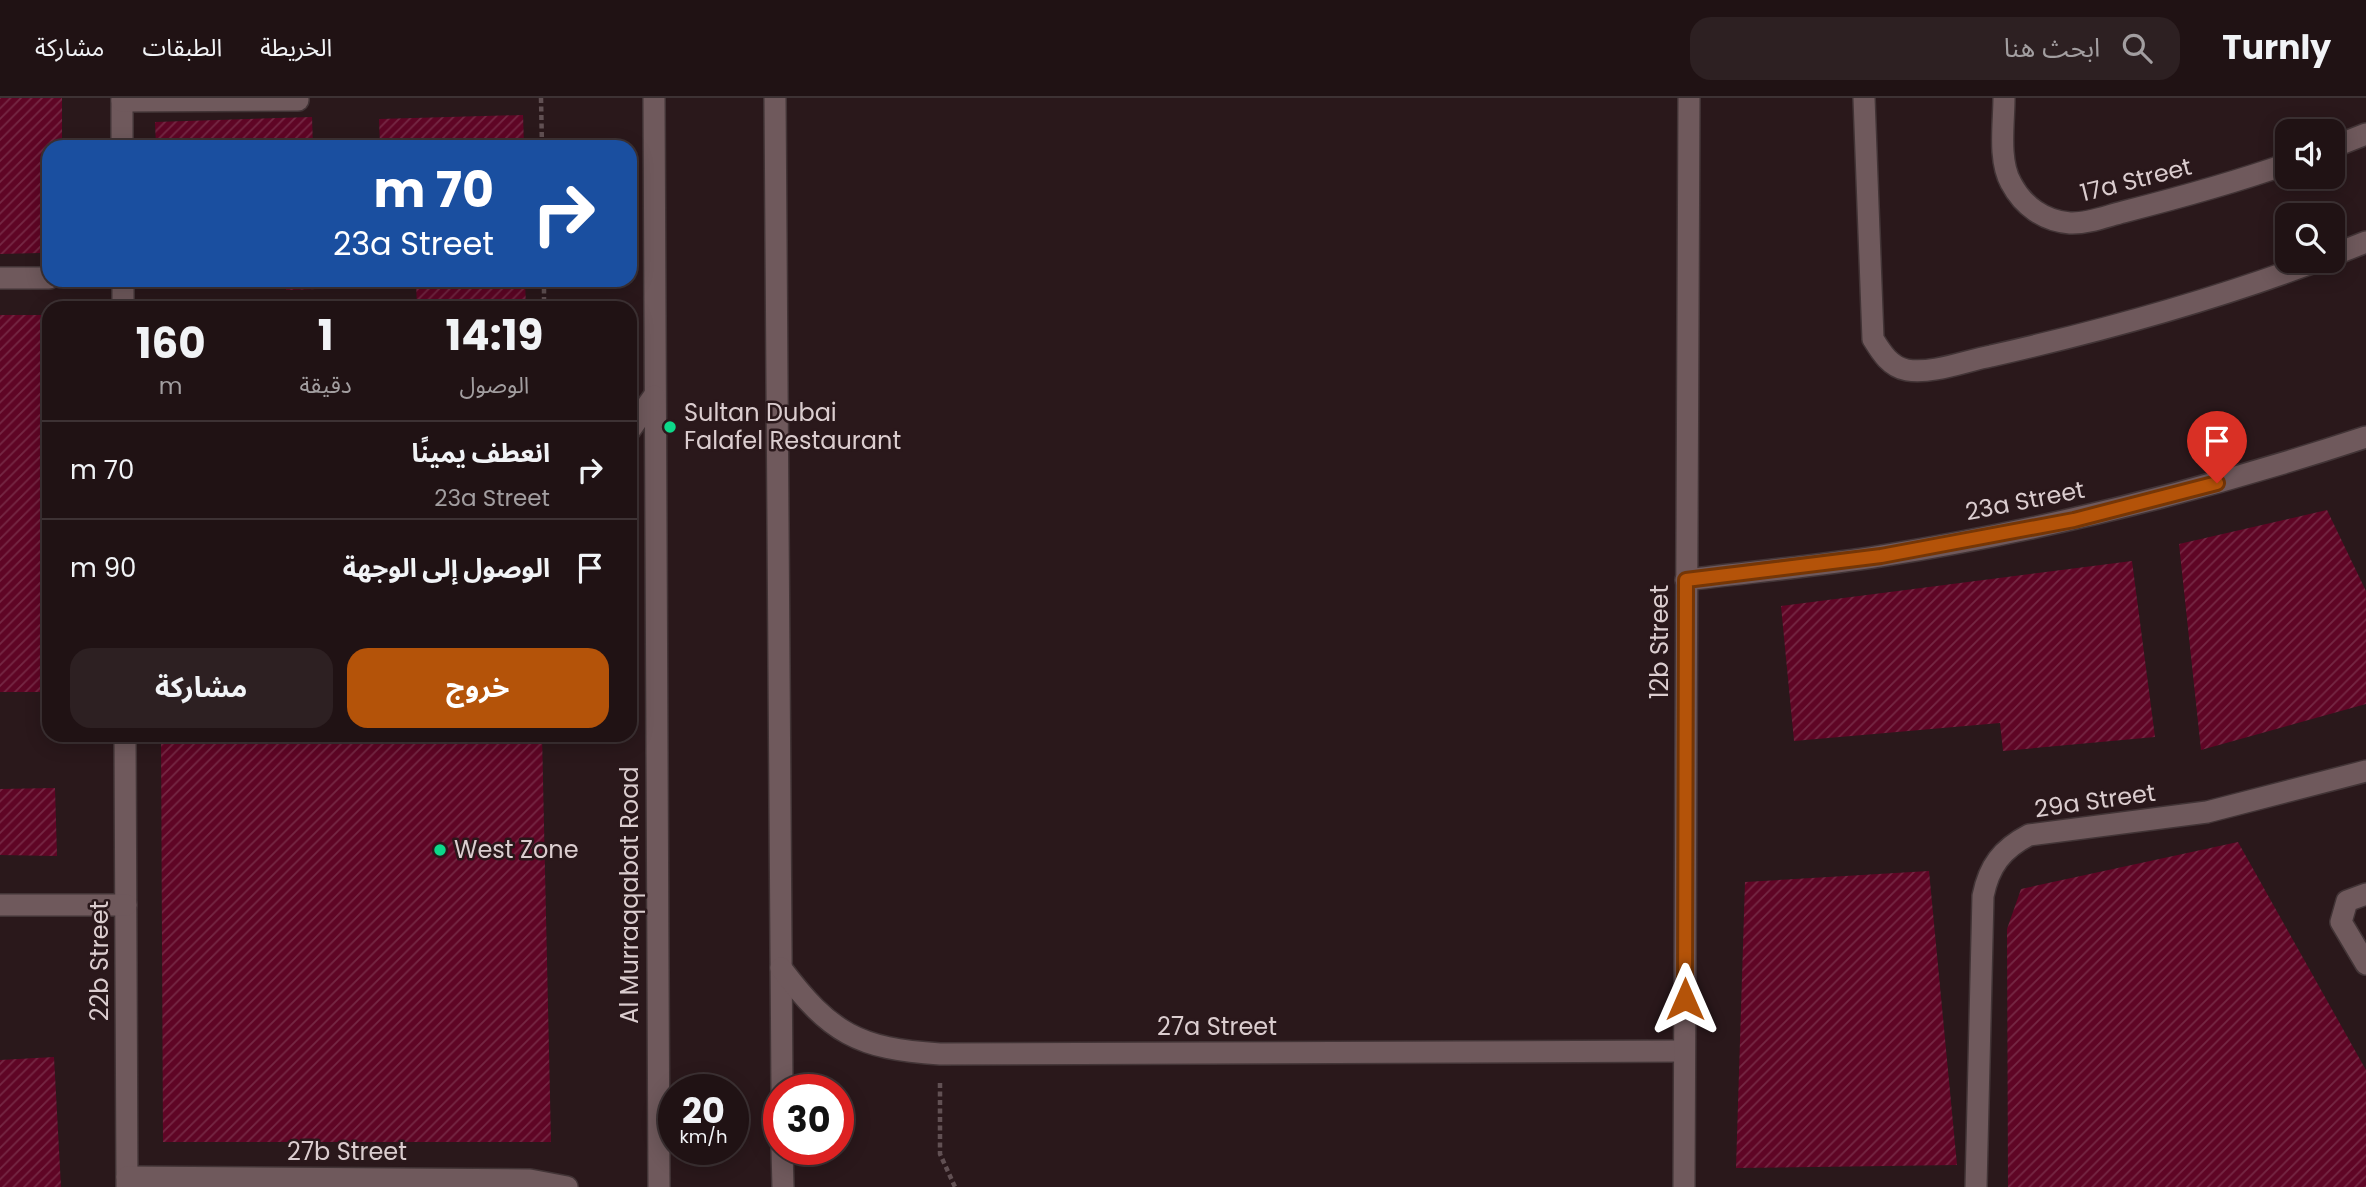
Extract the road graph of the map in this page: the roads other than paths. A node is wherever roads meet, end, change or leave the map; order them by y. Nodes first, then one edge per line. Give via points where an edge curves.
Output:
1 (654, 98) edge
2 (775, 98) edge
3 (1689, 98) edge
4 (1864, 98) edge
5 (2004, 98) edge
6 (122, 99) edge
7 (298, 100) dead end
8 (2366, 134) edge
9 (122, 140) edge
10 (2345, 143) edge
11 (2275, 168) edge
12 (2366, 242) edge
13 (2345, 250) edge
14 (2282, 273) edge
15 (0, 278) edge
16 (42, 278) edge
17 (653, 396) junction
18 (637, 420) edge
19 (2366, 437) edge
20 (1686, 580) junction
21 (125, 742) edge
22 (2366, 771) edge
23 (2366, 894) edge
24 (0, 905) edge
25 (126, 905) junction
26 (2366, 964) edge
27 (781, 968) junction
28 (1685, 1051) junction
29 (782, 1074) edge
30 (782, 1165) edge
31 (127, 1182) edge
32 (567, 1187) edge
33 (659, 1187) edge
34 (783, 1187) edge
35 (1684, 1187) edge
36 (1976, 1187) edge

1 - 17 street, Al Murraqqabat Road
2 - 27 street
3 - 20 street, 12b Street
4 - 14 street via 1873,339 1885,359 1905,370 2052,342 2175,309
5 - 11 street, 17a Street via 2009,180 2024,203 2046,218 2072,223 2098,218 2182,198
6 - 7 street
6 - 9 street
8 - 10 street
12 - 13 street
15 - 16 street
17 - 18 street
17 - 33 street, Al Murraqqabat Road
19 - 20 street, 23a Street via 2264,471 2074,520 1881,556
20 - 28 street, 12b Street
21 - 25 street, 22b Street
22 - 36 street, 29a Street via 2207,812 2029,835 1997,859 1983,896
23 - 26 street via 2347,901 2342,922
24 - 25 street
25 - 31 street, 22b Street
27 - 28 street, 27a Street via 810,1006 848,1035 893,1051
27 - 29 street
28 - 35 street, 12b Street
30 - 34 street
31 - 32 street, 27b Street via 530,1180

